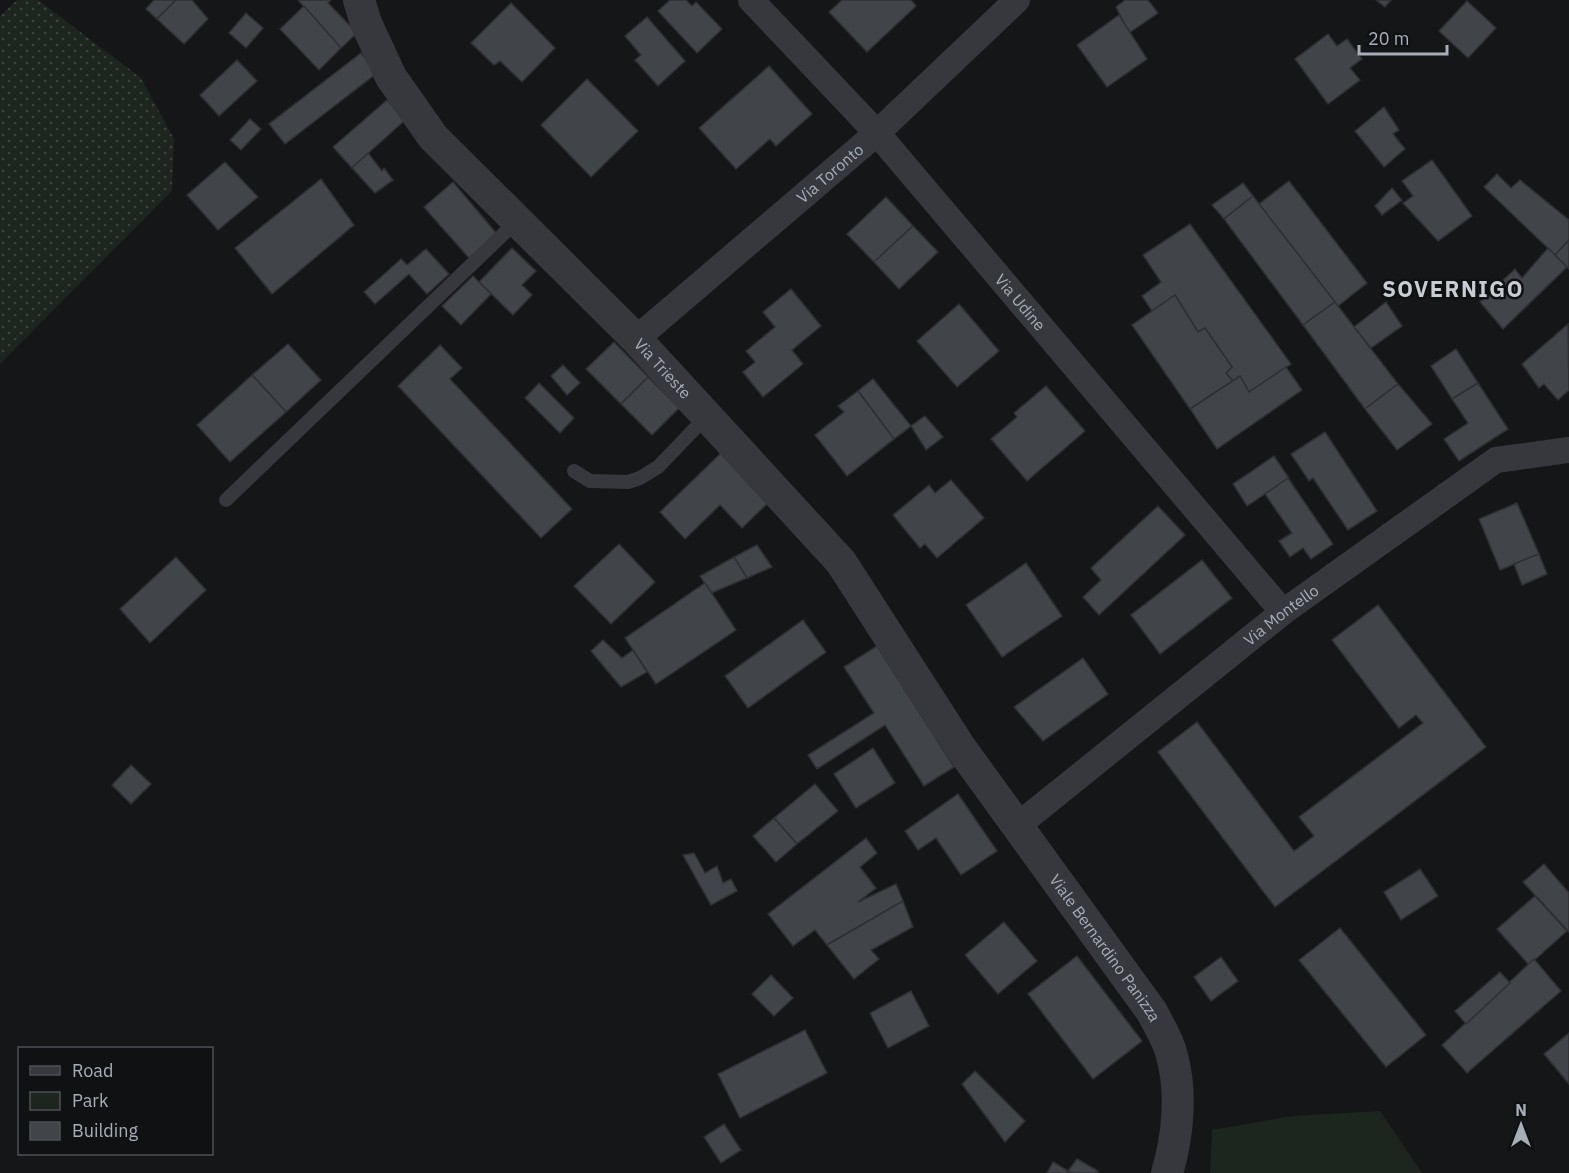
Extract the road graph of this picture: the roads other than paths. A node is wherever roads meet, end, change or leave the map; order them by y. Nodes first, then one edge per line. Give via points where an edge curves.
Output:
1 (359, 0) edge
2 (750, 0) edge
3 (1007, 3) edge
4 (877, 133) junction
5 (517, 221) junction
6 (636, 339) junction
7 (708, 415) junction
8 (1569, 450) edge
9 (574, 471) dead end
10 (226, 500) dead end
11 (1283, 612) junction
12 (960, 747) joint
13 (1017, 826) junction
14 (1167, 1173) edge

1 - 5 street, Via Trieste via 392,77 434,137
2 - 4 street, Via Udine
3 - 4 street, Via Toronto
4 - 6 street, Via Toronto
4 - 11 street, Via Udine
5 - 6 street, Via Trieste
5 - 10 lane
6 - 7 street, Via Trieste
7 - 9 lane via 658,467 640,478 628,482 590,481
7 - 12 street, Via Trieste via 841,562
8 - 11 street, Via Montello via 1496,460
11 - 13 street, Via Montello
12 - 13 street, Viale Bernardino Panizza
13 - 14 street, Viale Bernardino Panizza via 1152,1012 1172,1053 1177,1123

